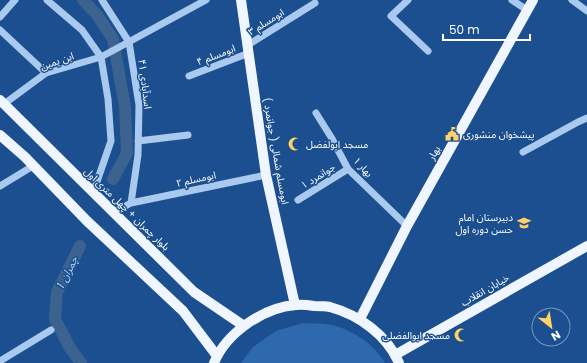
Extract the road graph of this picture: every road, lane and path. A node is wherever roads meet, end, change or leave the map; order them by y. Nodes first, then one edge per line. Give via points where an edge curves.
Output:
1 (15, 0) edge
2 (47, 0) edge
3 (102, 0) edge
4 (206, 0) edge
5 (241, 0) edge
6 (408, 0) edge
7 (512, 0) edge
8 (534, 0) edge
9 (572, 0) edge
10 (314, 3) dead end
11 (527, 10) junction
12 (587, 11) edge
13 (0, 17) edge
14 (0, 30) edge
15 (129, 42) junction
16 (248, 49) junction
17 (428, 51) dead end
18 (101, 57) junction
19 (46, 73) junction
20 (190, 76) dead end
21 (2, 102) edge
22 (316, 113) dead end
23 (587, 118) edge
24 (0, 135) edge
25 (188, 135) dead end
26 (138, 141) junction
27 (523, 152) dead end
28 (33, 166) junction
29 (348, 169) junction
30 (266, 175) junction
31 (0, 186) edge
32 (93, 193) junction
33 (298, 200) dead end
34 (131, 203) junction
35 (114, 212) junction
36 (407, 226) junction
37 (587, 246) edge
38 (295, 305) junction
39 (360, 319) junction
40 (244, 326) junction
41 (51, 330) dead end
42 (216, 359) edge
43 (397, 359) edge
44 (0, 361) edge

1 - 13 street
2 - 18 street via 82,30
3 - 15 street, اسدآبادی ۴۱
4 - 15 street
5 - 16 main road, ابومسلم شمالی ( جوانمرد )
6 - 17 street via 391,16
7 - 11 street
8 - 11 main road, بهار
9 - 12 street
10 - 16 street, ابومسلم ۳
11 - 36 main road, بهار
14 - 19 street
15 - 18 street, ابن یمین
15 - 26 street, اسدآبادی ۴۱ via 139,105
16 - 20 street, ابومسلم ۴
16 - 30 main road, ابومسلم شمالی ( جوانمرد )
18 - 19 street, ابن یمین
18 - 32 street via 111,141
19 - 21 street, ابن یمین
21 - 32 main road, بلوار چمران + چهل متری اول
22 - 29 street, بهار ۱
23 - 27 street
24 - 28 main road
25 - 26 street
26 - 34 street, اسدآبادی ۴۱
28 - 31 street
28 - 42 main road via 87,221 183,311
29 - 33 street, جوانمرد ۱
29 - 36 street, بهار ۱
30 - 34 street, ابومسلم ۲
30 - 38 main road, ابومسلم شمالی ( جوانمرد )
32 - 35 main road, بلوار چمران + چهل متری اول
34 - 35 street, ابومسلم ۲
35 - 40 main road, بلوار چمران + چهل متری اول via 194,292
36 - 39 main road, بهار
37 - 43 main road, خیابان انقلاب
38 - 39 main road via 329,306
38 - 40 main road via 268,312
39 - 43 main road via 380,335
40 - 42 main road via 229,339
41 - 44 street

